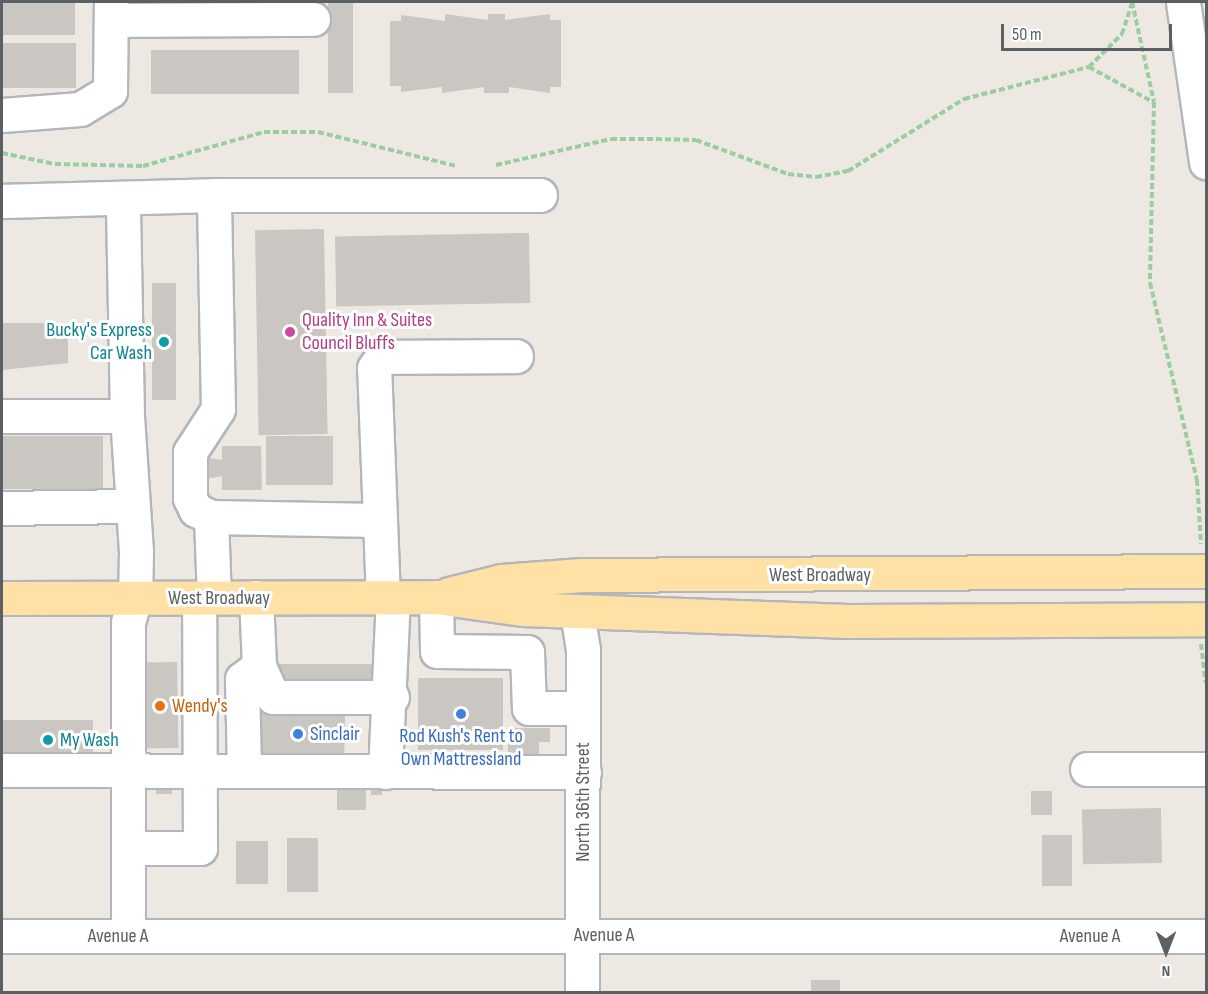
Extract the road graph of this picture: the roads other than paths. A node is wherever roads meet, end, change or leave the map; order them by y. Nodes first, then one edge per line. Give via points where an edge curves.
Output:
1 (1183, 2) edge
2 (111, 11) edge
3 (313, 19) dead end
4 (2, 115) edge
5 (1206, 162) edge
6 (214, 195) junction
7 (540, 195) dead end
8 (123, 198) junction
9 (2, 201) edge
10 (516, 356) dead end
11 (2, 416) edge
12 (127, 416) junction
13 (128, 506) junction
14 (2, 508) edge
15 (211, 518) junction
16 (377, 520) junction
17 (1205, 571) edge
18 (256, 597) junction
19 (436, 597) junction
20 (2, 598) edge
21 (135, 598) junction
22 (206, 598) junction
23 (388, 598) junction
24 (577, 612) junction
25 (1204, 619) edge
26 (259, 666) junction
27 (392, 697) junction
28 (584, 708) junction
29 (1087, 769) dead end
30 (1206, 769) edge
31 (2, 770) edge
32 (129, 770) junction
33 (201, 770) junction
34 (244, 770) junction
35 (385, 772) junction
36 (584, 772) junction
37 (129, 848) junction
38 (582, 934) junction
39 (2, 936) edge
40 (128, 936) junction
41 (1206, 936) edge
42 (582, 993) edge

1 - 5 street
2 - 3 street
2 - 4 street via 110,91 99,101 54,115
6 - 7 street
6 - 8 street
6 - 15 street via 218,409 190,452 190,498 196,510
8 - 9 street
8 - 12 street
10 - 16 street via 382,357 374,368
11 - 12 street
12 - 13 street
13 - 14 street
13 - 21 street
15 - 16 street
15 - 22 street
16 - 23 street
17 - 19 main road, West Broadway via 573,575 501,581
18 - 22 main road, West Broadway
18 - 23 main road, West Broadway
18 - 26 street
19 - 23 main road, West Broadway
19 - 24 main road, West Broadway
19 - 28 street via 437,651 527,652 529,708
20 - 21 main road, West Broadway
21 - 22 main road, West Broadway
21 - 32 street via 128,622
22 - 33 street
23 - 27 street
24 - 25 main road, West Broadway via 954,622
24 - 28 street, North 36th Street
26 - 27 street via 273,697
26 - 34 street via 242,679
27 - 35 street via 384,727
28 - 36 street, North 36th Street
29 - 30 street
31 - 32 street
32 - 33 street
32 - 37 street
33 - 34 street
33 - 37 street via 200,848
34 - 35 street
35 - 36 street
36 - 38 street, North 36th Street
37 - 40 street
38 - 40 street, Avenue A
38 - 41 street, Avenue A
38 - 42 street, North 36th Street
39 - 40 street, Avenue A

